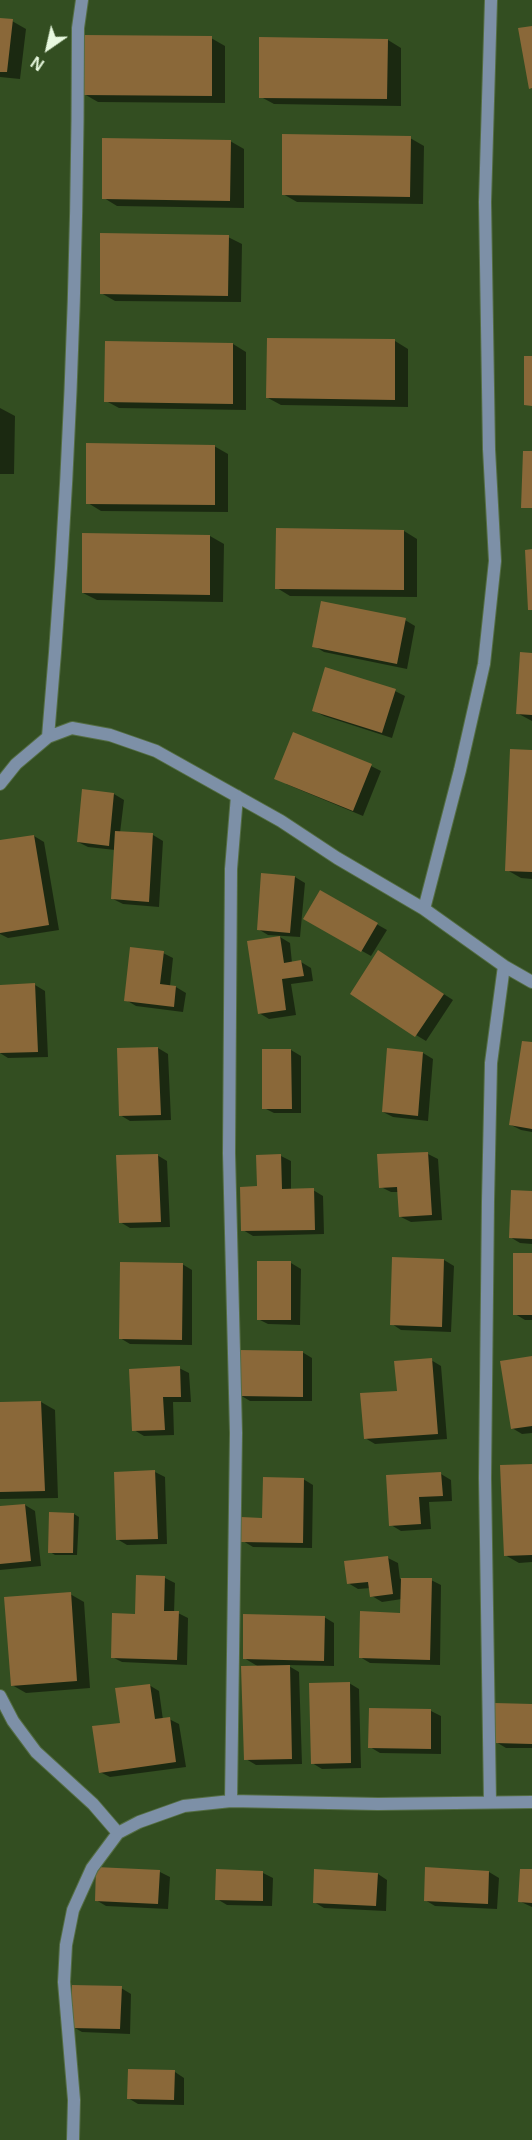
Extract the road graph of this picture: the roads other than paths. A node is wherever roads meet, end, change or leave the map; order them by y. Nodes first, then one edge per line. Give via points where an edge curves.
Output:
1 (82, 0) edge
2 (491, 0) edge
3 (48, 737) junction
4 (0, 784) edge
5 (237, 796) junction
6 (424, 909) junction
7 (504, 966) junction
8 (532, 982) edge
9 (0, 1696) edge
10 (231, 1801) junction
11 (490, 1802) junction
12 (532, 1802) edge
13 (118, 1833) junction
14 (73, 2140) edge

1 - 3 street via 78,27 75,266 60,605
2 - 6 street via 485,202 495,561 484,664
3 - 4 street via 16,764
3 - 5 street via 72,728 110,735 156,751
5 - 6 street
5 - 10 street via 231,869 229,1153 236,1433
6 - 7 street
7 - 8 street
7 - 11 street via 491,1063 488,1201 485,1478
9 - 13 street via 36,1752 93,1804
10 - 11 street
10 - 13 street via 184,1806
11 - 12 street
13 - 14 street via 92,1868 73,1910 66,1945 64,1982 74,2100

